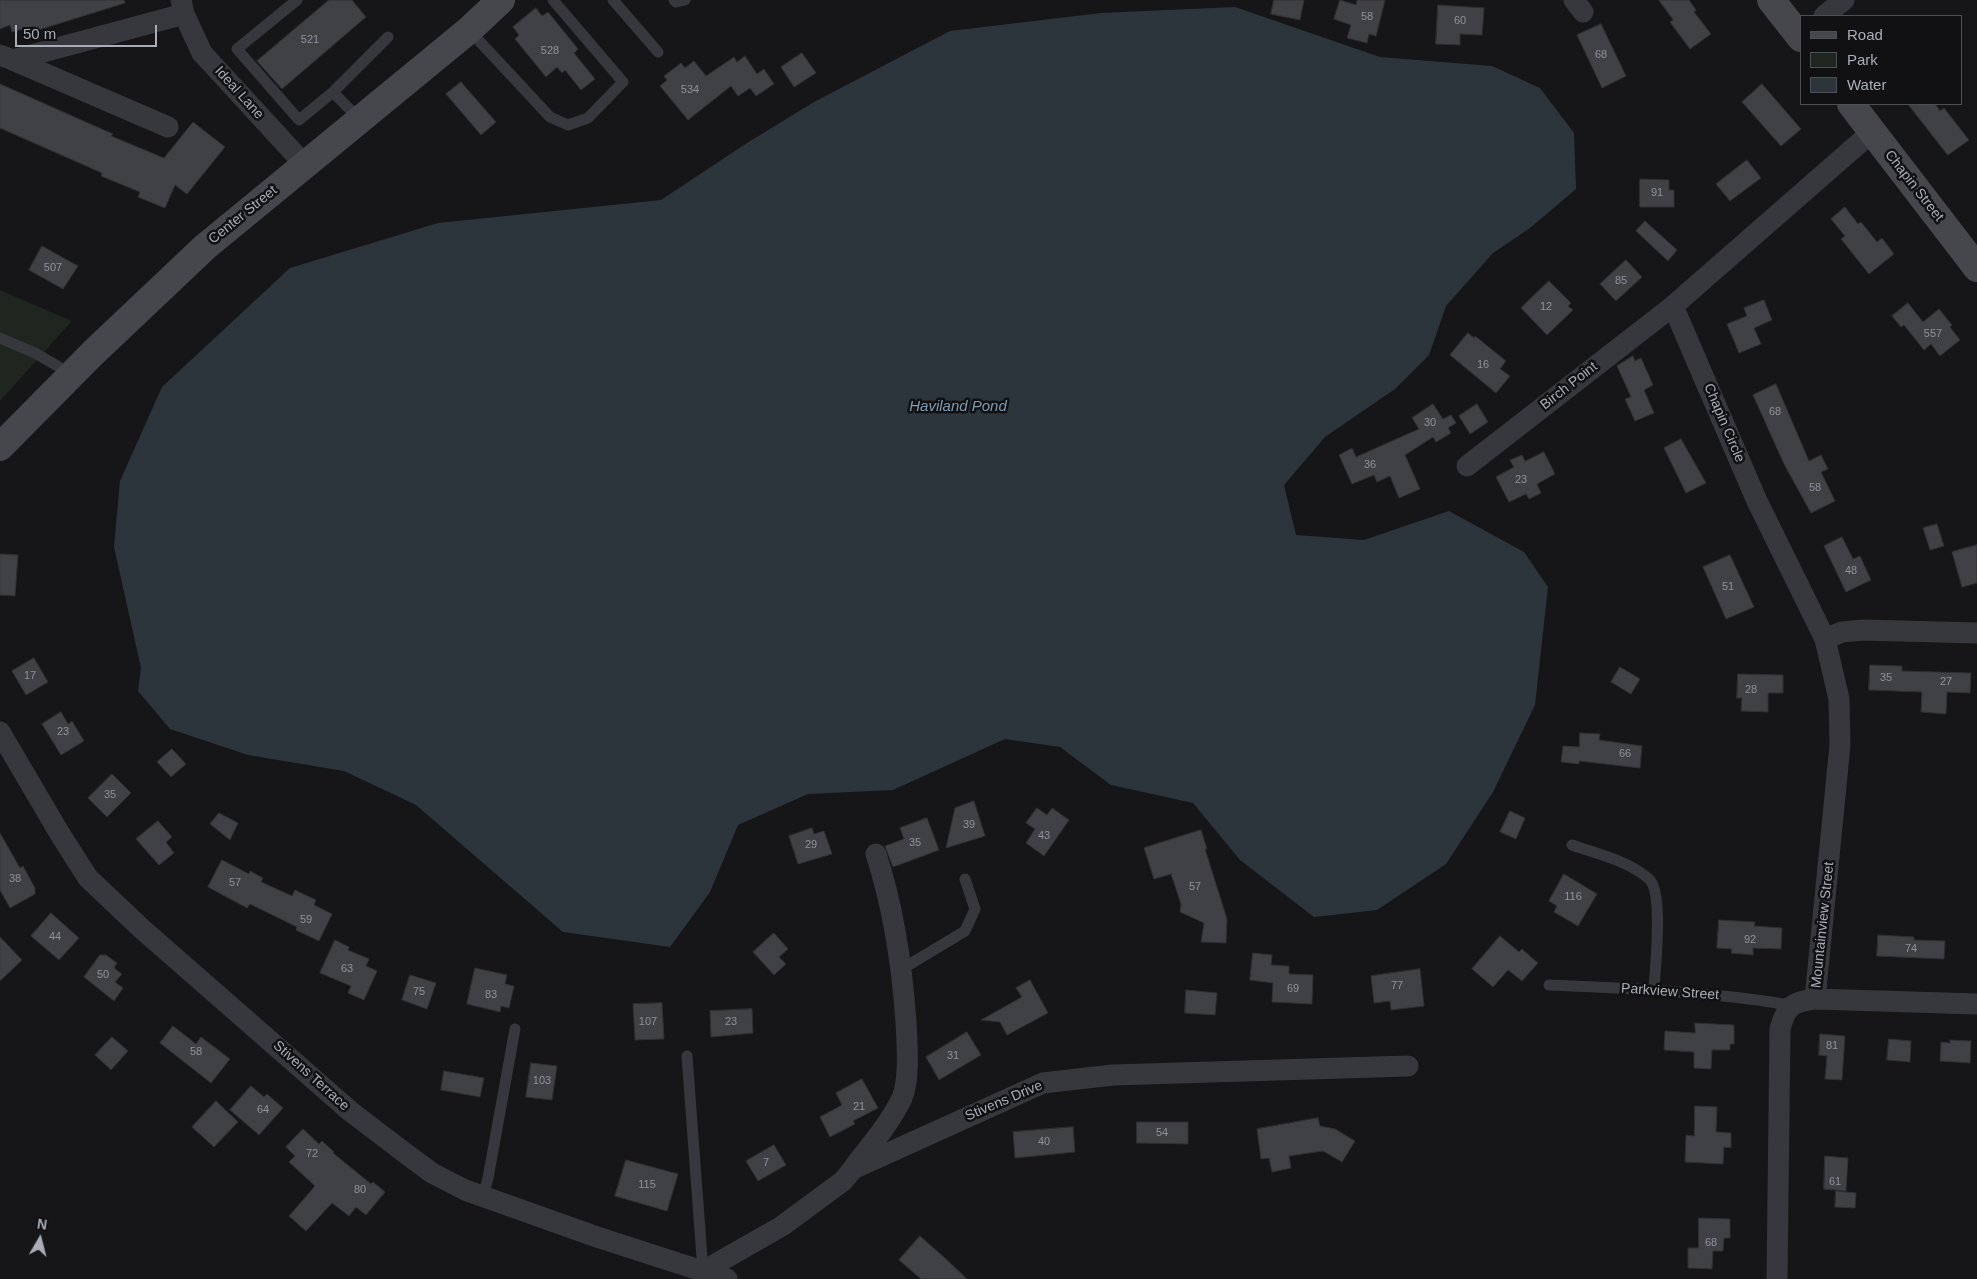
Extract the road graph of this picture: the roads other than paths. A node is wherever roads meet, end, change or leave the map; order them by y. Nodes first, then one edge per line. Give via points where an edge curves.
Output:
1 (297, 0) edge
2 (501, 0) edge
3 (554, 0) edge
4 (613, 0) edge
5 (674, 0) edge
6 (685, 0) edge
7 (1771, 0) edge
8 (1844, 0) edge
9 (182, 7) edge
10 (1825, 15) edge
11 (469, 30) junction
12 (1800, 36) edge
13 (388, 37) dead end
14 (658, 52) dead end
15 (6, 57) edge
16 (333, 92) junction
17 (1852, 105) edge
18 (360, 120) junction
19 (168, 127) dead end
20 (1872, 132) junction
21 (305, 165) junction
22 (1977, 268) edge
23 (1673, 306) junction
24 (0, 338) edge
25 (71, 374) junction
26 (0, 447) edge
27 (1467, 466) dead end
28 (1977, 633) edge
29 (1825, 639) junction
30 (0, 732) edge
31 (1572, 845) dead end
32 (876, 854) dead end
33 (965, 879) dead end
34 (902, 969) junction
35 (1549, 985) dead end
36 (1654, 989) junction
37 (1815, 999) junction
38 (1977, 1004) edge
39 (1791, 1005) junction
40 (515, 1029) dead end
41 (687, 1056) dead end
42 (1408, 1066) dead end
43 (853, 1169) junction
44 (483, 1196) junction
45 (703, 1271) junction
46 (728, 1279) edge
47 (1776, 1279) edge

1 - 16 lane via 237,49 299,120
2 - 11 main road, Center Street
3 - 11 lane via 623,82 588,118 568,125 550,117
4 - 14 lane
5 - 6 lane
7 - 12 main road
8 - 10 street
9 - 15 street, Ideal Lane
9 - 21 street, Ideal Lane via 202,52
11 - 18 main road, Center Street
13 - 16 lane
15 - 19 street, Ideal Lane
16 - 18 lane
17 - 20 main road, Chapin Street
18 - 21 main road, Center Street
20 - 22 main road, Chapin Street
20 - 23 street
21 - 25 main road, Center Street via 205,247
23 - 27 street, Birch Point
23 - 29 street, Chapin Circle via 1757,501
24 - 25 lane
25 - 26 main road, Center Street
28 - 29 street via 1863,630 1842,632
29 - 37 street, Mountainview Street via 1839,699 1840,745
30 - 44 street, Stivens Terrace via 88,878 350,1112 432,1174
31 - 36 lane via 1632,868 1651,880 1658,910
32 - 34 street via 894,916
33 - 34 lane via 974,909 964,931
34 - 43 street via 908,1059 902,1096 882,1131
35 - 36 lane, Parkview Street
36 - 39 lane, Parkview Street
37 - 38 street
37 - 39 street, Mountainview Street
39 - 47 street via 1783,1016 1780,1029
40 - 44 lane
41 - 45 lane
42 - 43 street, Stivens Drive via 1113,1075 1043,1083
43 - 45 street, Stivens Drive via 843,1182 782,1226
44 - 45 street, Stivens Terrace
45 - 46 street, Stivens Terrace

